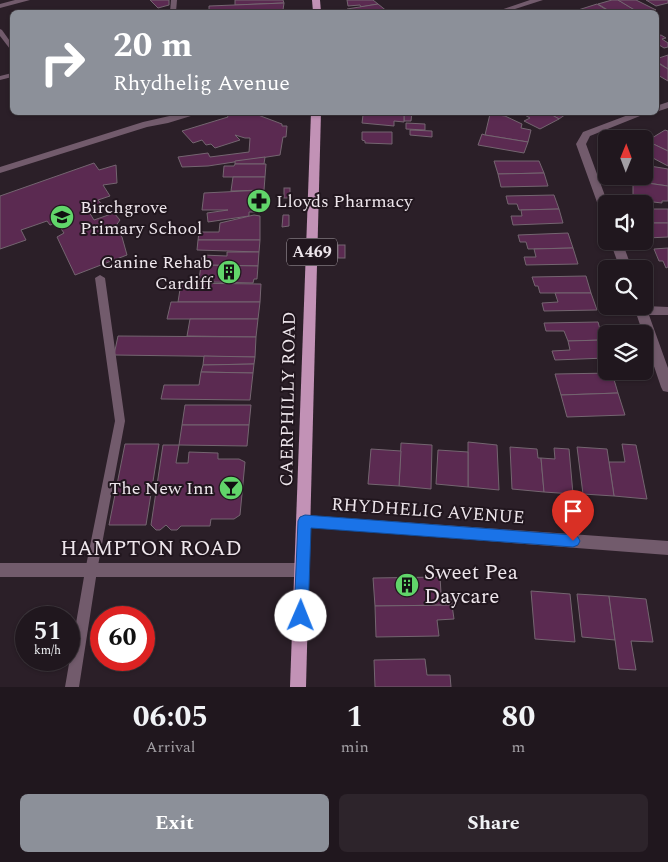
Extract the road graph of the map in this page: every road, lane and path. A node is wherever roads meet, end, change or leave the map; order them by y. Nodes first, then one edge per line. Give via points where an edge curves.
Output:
1 (26, 0) edge
2 (539, 0) edge
3 (0, 6) edge
4 (506, 10) edge
5 (0, 31) edge
6 (10, 45) edge
7 (165, 115) edge
8 (188, 115) edge
9 (316, 115) edge
10 (638, 115) edge
11 (146, 124) junction
12 (0, 170) edge
13 (599, 195) edge
14 (100, 278) dead end
15 (653, 309) edge
16 (668, 311) edge
17 (642, 315) edge
18 (668, 387) edge
19 (305, 521) junction
20 (668, 548) edge
21 (0, 570) edge
22 (302, 570) junction
23 (91, 571) junction
24 (72, 687) edge
25 (298, 687) edge

1 - 3 street
2 - 4 street
5 - 6 lane
7 - 11 street
8 - 11 street
9 - 19 main road, CAERPHILLY ROAD / A469
10 - 13 street via 586,134 581,144
11 - 12 street
14 - 23 lane via 120,421
15 - 16 street
17 - 18 street
19 - 20 street, RHYDHELIG AVENUE
19 - 22 main road, CAERPHILLY ROAD / A469
21 - 23 street, HAMPTON ROAD
22 - 23 street, HAMPTON ROAD
22 - 25 main road, CAERPHILLY ROAD / A469
23 - 24 lane

